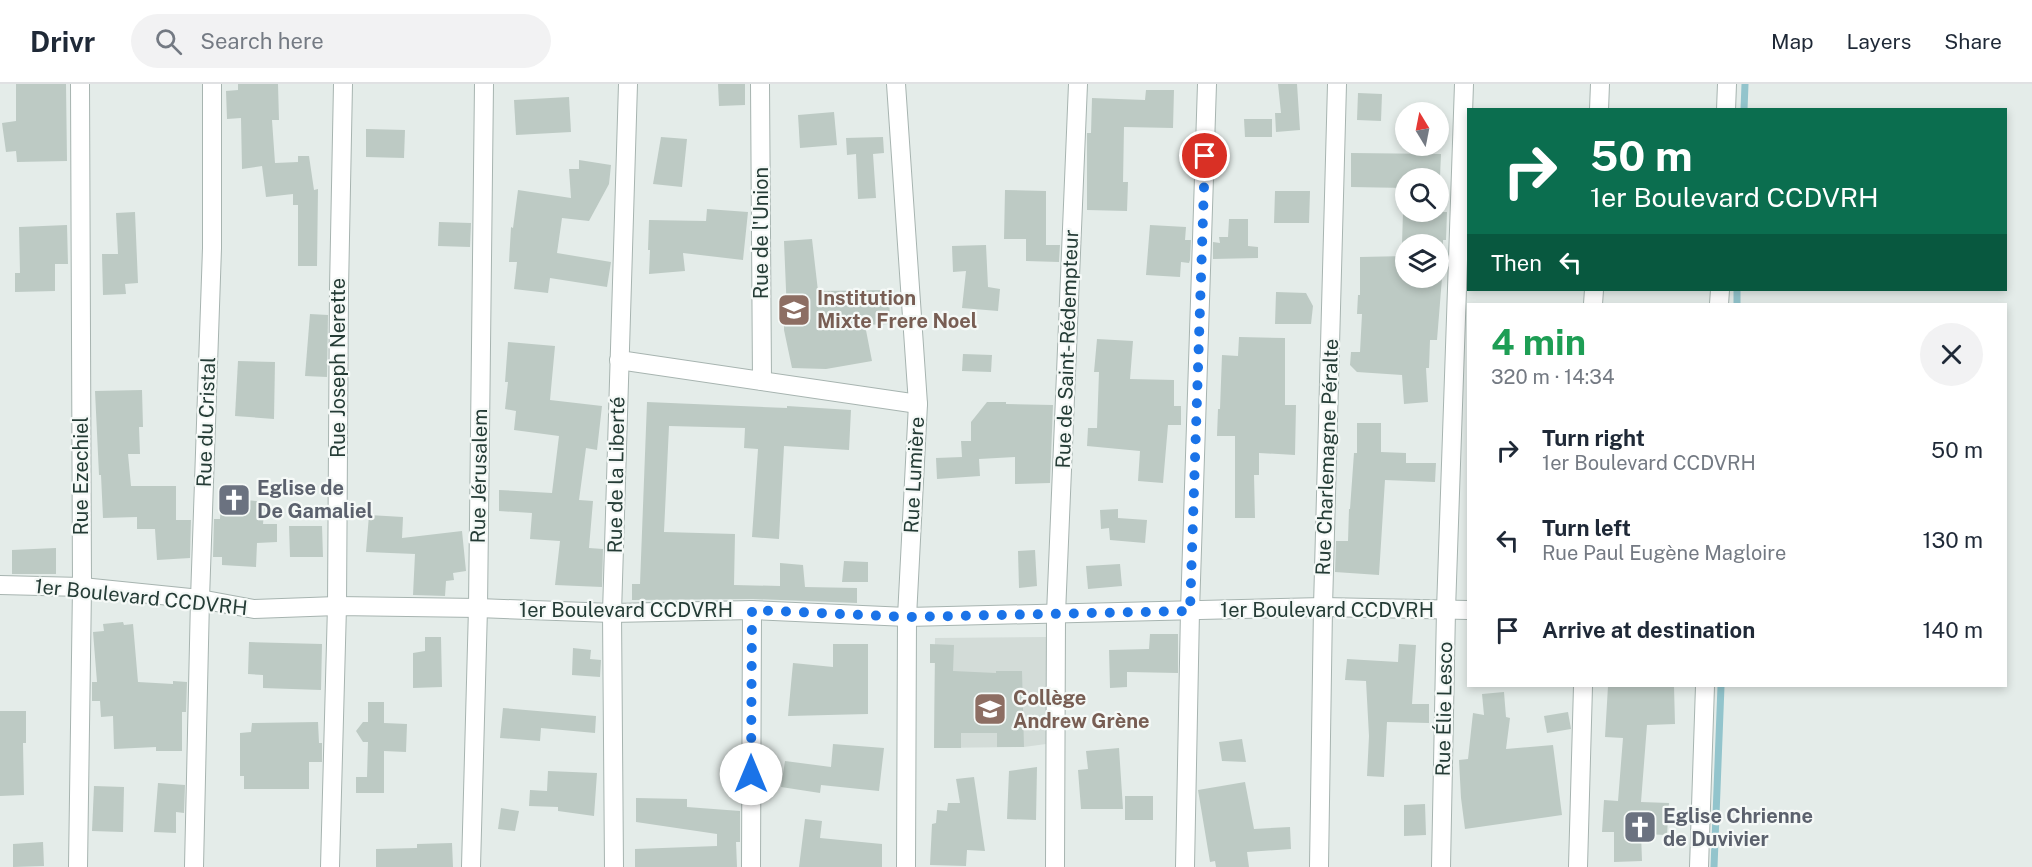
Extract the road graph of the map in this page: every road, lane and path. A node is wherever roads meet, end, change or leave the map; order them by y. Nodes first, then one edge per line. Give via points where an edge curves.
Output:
1 (80, 84) edge
2 (212, 84) edge
3 (343, 84) edge
4 (484, 84) edge
5 (628, 84) edge
6 (760, 84) edge
7 (896, 84) edge
8 (1078, 84) edge
9 (1207, 84) edge
10 (1337, 84) edge
11 (1464, 84) edge
12 (1600, 84) edge
13 (1727, 84) edge
14 (1599, 108) edge
15 (1726, 108) edge
16 (619, 360) junction
17 (762, 381) junction
18 (918, 404) junction
19 (0, 585) edge
20 (82, 587) junction
21 (200, 599) junction
22 (337, 606) junction
23 (1323, 607) junction
24 (478, 608) junction
25 (752, 610) junction
26 (1446, 610) junction
27 (1467, 610) edge
28 (1190, 611) junction
29 (612, 613) junction
30 (1056, 614) junction
31 (907, 617) junction
32 (1583, 687) edge
33 (1705, 687) edge
34 (78, 867) edge
35 (194, 867) edge
36 (330, 867) edge
37 (471, 867) edge
38 (614, 867) edge
39 (751, 867) edge
40 (906, 867) edge
41 (1055, 867) edge
42 (1185, 867) edge
43 (1319, 867) edge
44 (1441, 867) edge
45 (1578, 867) edge
46 (1699, 867) edge

1 - 20 street, Rue Ezechiel
2 - 21 street, Rue du Cristal via 213,248
3 - 22 street, Rue Joseph Nerette
4 - 24 street, Rue Jérusalem
5 - 16 street, Rue de la Liberté
6 - 17 street, Rue de l'Union
7 - 18 street, Rue Lumière
8 - 30 street, Rue de Saint-Rédempteur
9 - 28 street
10 - 23 street, Rue Charlemagne Péralte
11 - 26 street, Rue Élie Lesco
12 - 14 street
13 - 15 street
16 - 17 street
16 - 29 street, Rue de la Liberté
17 - 18 street
18 - 31 street, Rue Lumière
19 - 20 street, 1er Boulevard CCDVRH
20 - 21 street, 1er Boulevard CCDVRH
20 - 34 street, Rue Ezechiel
21 - 22 street, 1er Boulevard CCDVRH via 254,609
21 - 35 street, Rue du Cristal
22 - 24 street, 1er Boulevard CCDVRH
22 - 36 street, Rue Joseph Nerette
23 - 26 street, 1er Boulevard CCDVRH
23 - 28 street, 1er Boulevard CCDVRH
23 - 43 street, Rue Charlemagne Péralte
24 - 29 street, 1er Boulevard CCDVRH
24 - 37 street, Rue Jérusalem
25 - 29 street, 1er Boulevard CCDVRH
25 - 31 street, 1er Boulevard CCDVRH
25 - 39 street
26 - 27 street, 1er Boulevard CCDVRH
26 - 44 street, Rue Élie Lesco
28 - 30 street, 1er Boulevard CCDVRH
28 - 42 street
29 - 38 street, Rue de la Liberté
30 - 31 street, 1er Boulevard CCDVRH
30 - 41 street, Rue de Saint-Rédempteur
31 - 40 street, Rue Lumière
32 - 45 street
33 - 46 street

